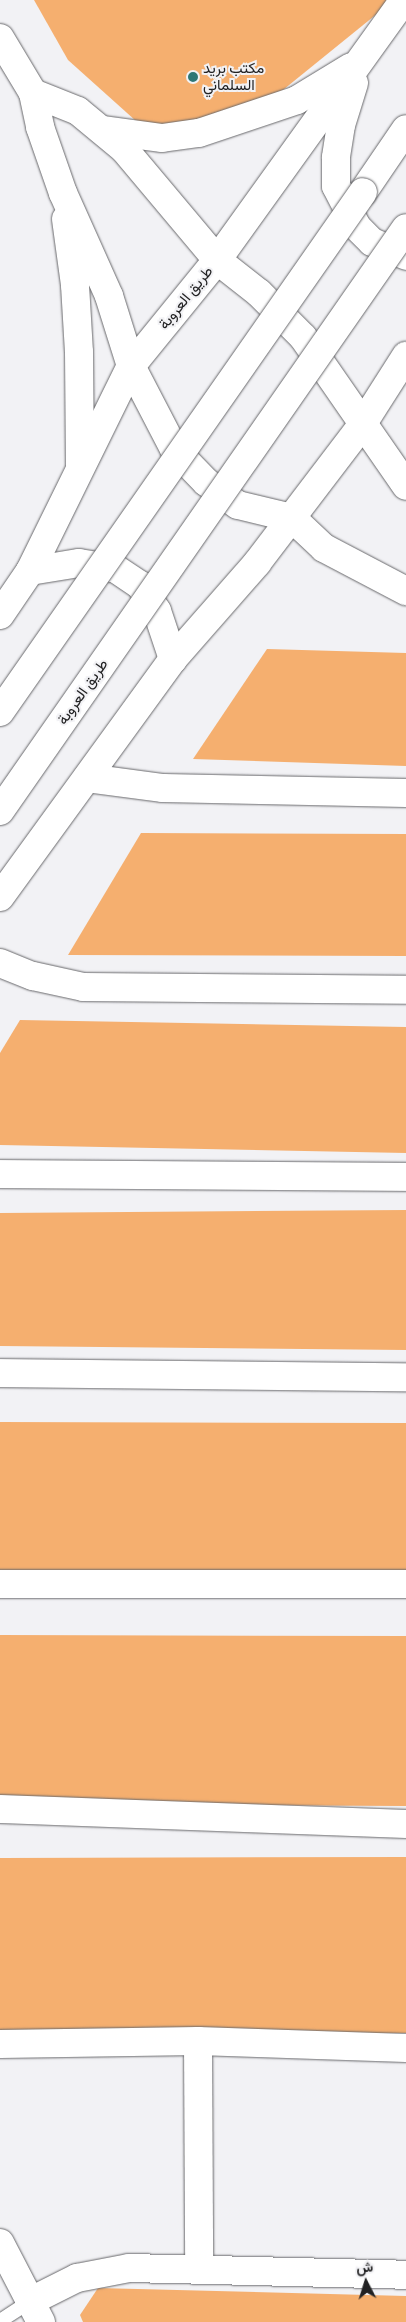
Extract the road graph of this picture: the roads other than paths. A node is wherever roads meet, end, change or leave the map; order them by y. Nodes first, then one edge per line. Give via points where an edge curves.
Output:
1 (404, 0) edge
2 (0, 38) edge
3 (361, 60) junction
4 (33, 93) junction
5 (406, 129) edge
6 (102, 130) junction
7 (63, 193) junction
8 (406, 228) edge
9 (406, 256) edge
10 (217, 260) junction
11 (406, 356) edge
12 (130, 366) junction
13 (362, 425) junction
14 (80, 473) junction
15 (406, 486) edge
16 (292, 518) junction
17 (30, 571) junction
18 (406, 590) edge
19 (0, 615) edge
20 (173, 659) junction
21 (0, 712) edge
22 (87, 778) junction
23 (406, 793) edge
24 (0, 811) edge
25 (0, 897) edge
26 (0, 963) edge
27 (406, 990) edge
28 (0, 1174) edge
29 (406, 1177) edge
30 (0, 1373) edge
31 (406, 1377) edge
32 (0, 1584) edge
33 (406, 1584) edge
34 (0, 1809) edge
35 (406, 1824) edge
36 (198, 2042) junction
37 (0, 2044) edge
38 (406, 2048) edge
39 (0, 2243) edge
40 (198, 2269) junction
41 (406, 2275) edge
42 (35, 2312) edge
43 (0, 2321) edge

1 - 3 main road, طريق العروبة
2 - 4 main road
3 - 6 main road via 297,100 199,134 162,138
3 - 9 main road via 341,125 336,186 357,227 372,242
3 - 10 main road, طريق العروبة
4 - 6 main road via 66,104
4 - 7 main road via 40,127
5 - 21 main road, bridge
6 - 10 main road via 124,149
7 - 12 main road via 109,296
7 - 14 main road via 75,285
8 - 24 main road, طريق العروبة, bridge
10 - 12 main road, طريق العروبة
10 - 13 main road via 259,293 304,337
11 - 13 main road
12 - 14 main road, طريق العروبة
12 - 16 main road via 174,449 206,482 238,505
13 - 15 main road
13 - 16 main road
14 - 17 main road, طريق العروبة
16 - 18 main road via 324,548
16 - 20 main road
17 - 19 main road, طريق العروبة
17 - 20 main road via 79,564 116,569 140,585 158,611
20 - 22 main road
22 - 23 main road via 163,788
22 - 25 main road
26 - 27 main road via 33,976 83,987
28 - 29 main road
30 - 31 main road
32 - 33 main road
34 - 35 main road
36 - 37 main road
36 - 38 main road
36 - 40 main road
39 - 42 main road
40 - 41 main road
40 - 42 main road via 102,2271 68,2281
42 - 43 lane

